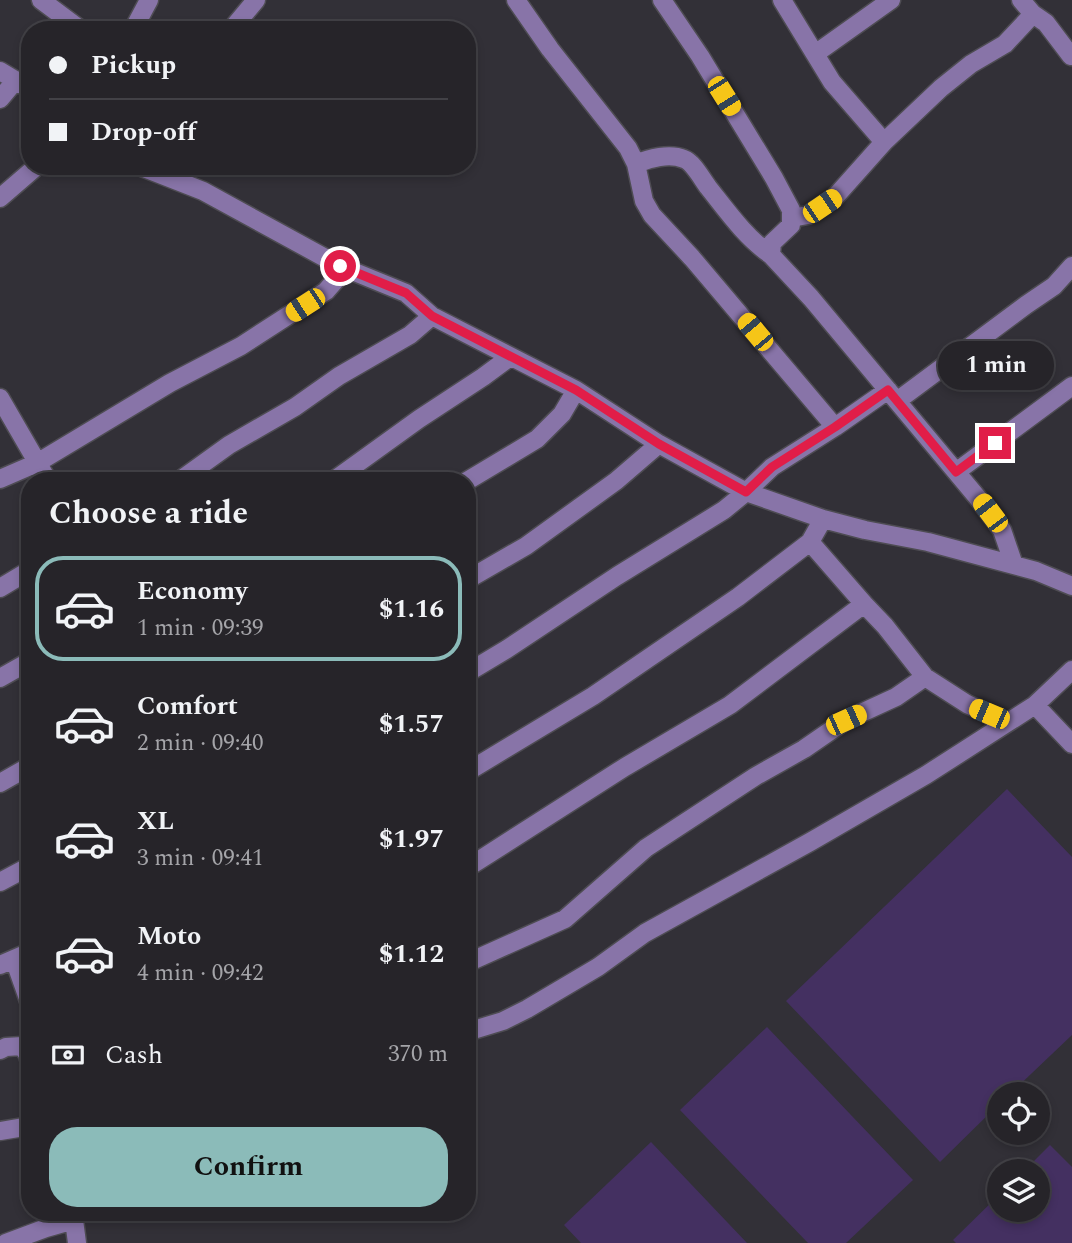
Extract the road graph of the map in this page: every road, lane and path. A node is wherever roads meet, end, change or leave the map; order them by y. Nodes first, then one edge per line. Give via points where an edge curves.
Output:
1 (41, 0) edge
2 (149, 0) edge
3 (256, 0) edge
4 (516, 0) edge
5 (662, 0) edge
6 (782, 0) edge
7 (891, 0) edge
8 (1021, 0) edge
9 (1033, 14) junction
10 (69, 21) edge
11 (138, 21) edge
12 (238, 21) edge
13 (815, 54) junction
14 (1070, 56) edge
15 (15, 80) edge
16 (0, 99) edge
17 (884, 142) junction
18 (636, 164) junction
19 (27, 175) edge
20 (162, 175) edge
21 (0, 198) edge
22 (791, 218) junction
23 (771, 255) junction
24 (1072, 267) edge
25 (346, 268) junction
26 (432, 316) junction
27 (510, 357) junction
28 (1072, 386) edge
29 (576, 390) junction
30 (892, 396) junction
31 (0, 398) edge
32 (835, 427) junction
33 (659, 444) junction
34 (37, 463) junction
35 (42, 472) edge
36 (192, 472) edge
37 (345, 472) edge
38 (956, 472) junction
39 (476, 476) edge
40 (0, 479) edge
41 (746, 492) junction
42 (823, 519) junction
43 (810, 542) junction
44 (1014, 565) junction
45 (21, 575) edge
46 (476, 575) edge
47 (1072, 586) edge
48 (0, 588) edge
49 (864, 604) junction
50 (21, 666) edge
51 (476, 668) edge
52 (925, 677) junction
53 (1070, 677) edge
54 (0, 678) edge
55 (1035, 705) junction
56 (1001, 726) junction
57 (1072, 744) edge
58 (476, 767) edge
59 (21, 771) edge
60 (0, 783) edge
61 (476, 862) edge
62 (21, 871) edge
63 (0, 882) edge
64 (15, 959) edge
65 (476, 959) edge
66 (21, 977) edge
67 (476, 1029) edge
68 (21, 1046) edge
69 (0, 1050) edge
70 (21, 1128) edge
71 (0, 1131) edge
72 (64, 1221) edge
73 (76, 1221) edge
74 (6, 1243) edge
75 (78, 1243) edge

1 - 10 street
2 - 11 street
3 - 12 street
4 - 18 street
5 - 22 street via 774,178
6 - 13 street
7 - 13 street
8 - 9 street
9 - 14 street via 1046,23
9 - 17 street via 1005,44 941,88
13 - 17 street via 832,82
15 - 16 street
17 - 22 street via 835,197 808,215
18 - 23 street via 673,156 687,159 733,218
18 - 32 street via 643,201 652,215
19 - 21 street
20 - 25 street via 203,191
22 - 23 street via 791,225 772,243
23 - 30 street
24 - 30 street via 1054,286
25 - 26 street via 406,293
25 - 34 street via 326,291 241,346
26 - 27 street
26 - 36 street via 410,335
27 - 29 street
27 - 37 street
28 - 38 street
29 - 33 street
29 - 39 street via 562,414 537,439
30 - 32 street
30 - 38 street
31 - 34 street
32 - 41 street via 772,467
33 - 41 street
33 - 46 street via 537,538
34 - 35 street
34 - 40 street
38 - 44 street via 1002,530
41 - 42 street
41 - 51 street
42 - 43 street
42 - 44 street
43 - 49 street
43 - 58 street via 593,696
44 - 47 street
45 - 48 street
49 - 52 street
49 - 61 street via 730,705
50 - 54 street
52 - 56 street via 989,714
52 - 65 street via 896,697 846,720 646,848 565,919
53 - 55 street
55 - 56 street
55 - 57 street
56 - 67 street via 869,809 645,933 550,997
59 - 60 street
62 - 63 street
64 - 66 street
68 - 69 street
70 - 71 street
72 - 74 street
73 - 75 street

